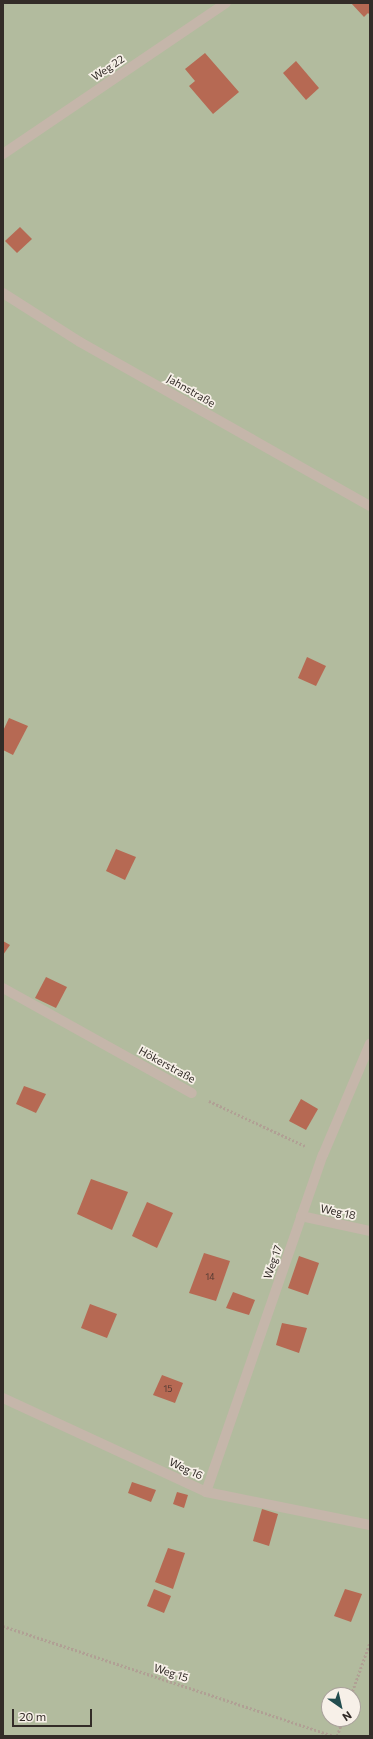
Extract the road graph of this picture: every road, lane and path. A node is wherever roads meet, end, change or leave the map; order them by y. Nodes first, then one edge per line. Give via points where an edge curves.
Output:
1 (226, 3) edge
2 (3, 154) edge
3 (3, 293) edge
4 (370, 506) edge
5 (3, 988) edge
6 (370, 1044) edge
7 (192, 1093) joint
8 (323, 1155) junction
9 (301, 1216) junction
10 (370, 1231) edge
11 (3, 1398) edge
12 (206, 1492) junction
13 (370, 1525) edge
14 (3, 1626) edge
15 (370, 1642) edge
16 (354, 1687) edge
17 (334, 1736) edge

1 - 2 street, Weg 22
3 - 4 street, Jahnstraße via 80,342
5 - 7 street, Hökerstraße
6 - 8 street, Weg 17
7 - 8 path, Hökerstraße
8 - 9 street, Weg 17
9 - 10 street, Weg 18
9 - 12 street, Weg 17
11 - 12 street, Weg 16
12 - 13 street, Weg 16
14 - 17 path, Weg 15
15 - 16 path

